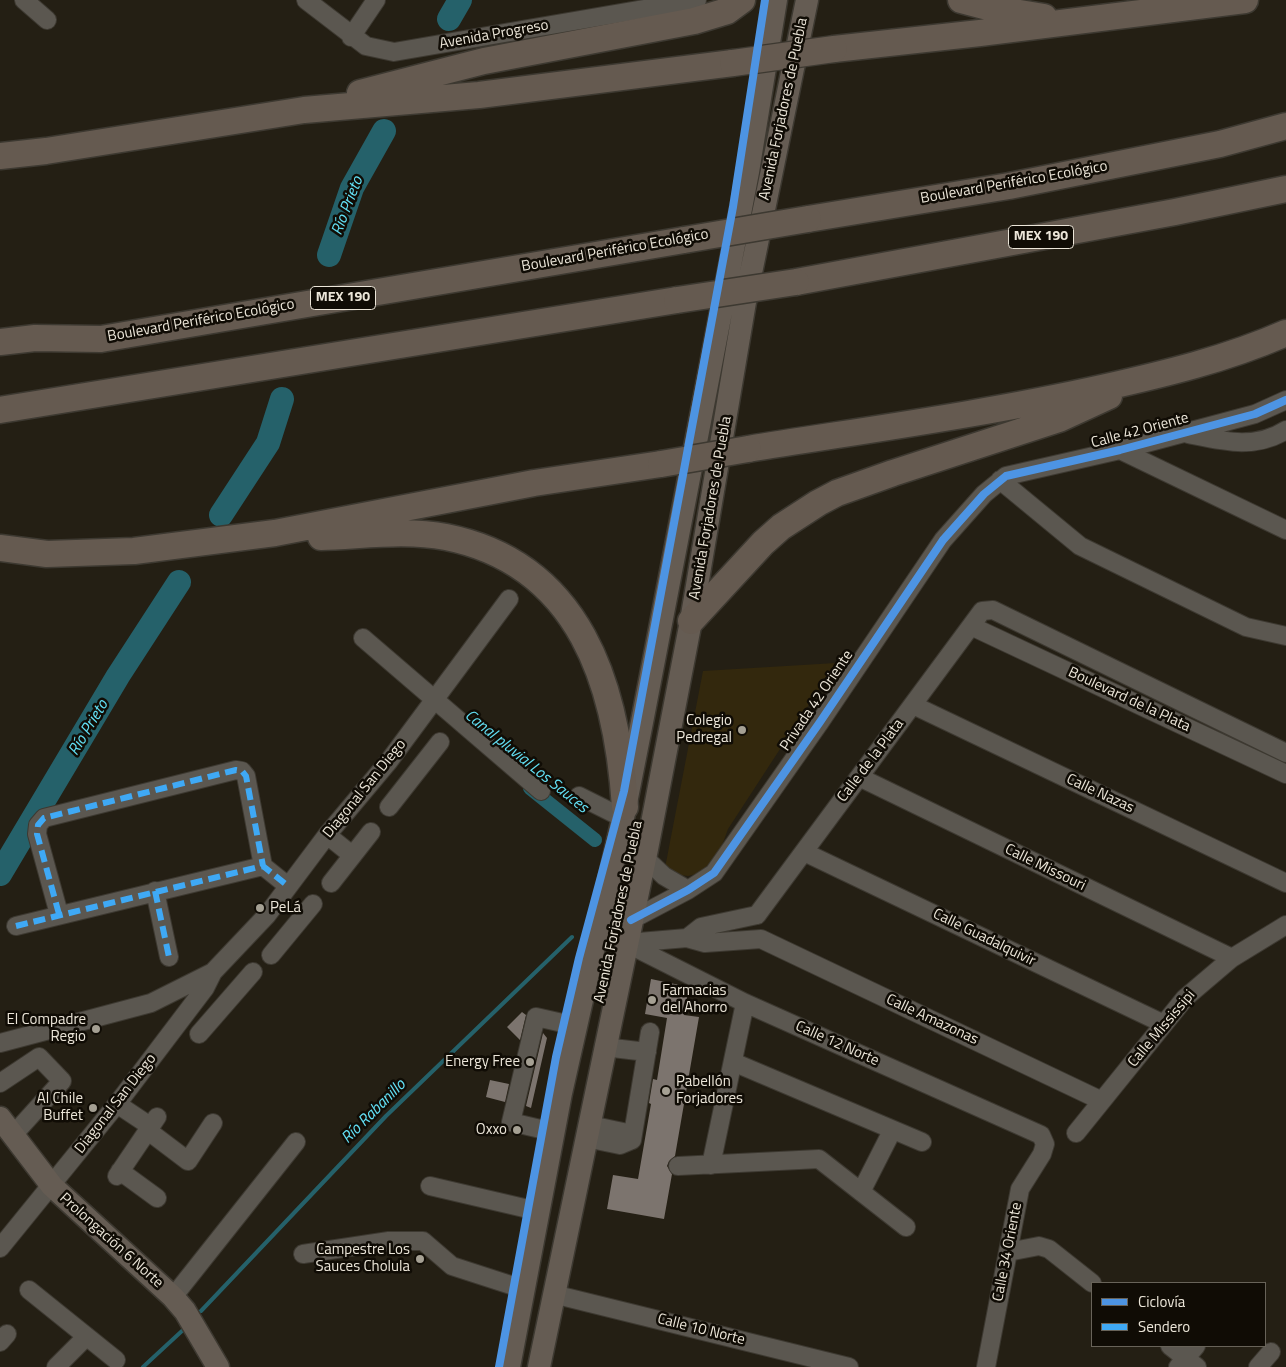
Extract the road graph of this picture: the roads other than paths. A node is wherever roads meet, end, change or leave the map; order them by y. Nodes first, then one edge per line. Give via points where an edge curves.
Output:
1 (24, 0) edge
2 (306, 0) edge
3 (376, 0) edge
4 (697, 0) edge
5 (742, 0) edge
6 (776, 0) edge
7 (807, 0) edge
8 (961, 0) edge
9 (1245, 0) edge
10 (47, 20) dead end
11 (1087, 20) junction
12 (351, 37) junction
13 (304, 110) junction
14 (1286, 126) edge
15 (0, 156) edge
16 (1286, 188) edge
17 (1286, 333) edge
18 (0, 342) edge
19 (1125, 382) junction
20 (1286, 400) edge
21 (0, 410) edge
22 (1255, 414) junction
23 (1286, 428) edge
24 (1183, 433) junction
25 (1120, 450) junction
26 (1000, 480) junction
27 (1286, 530) edge
28 (275, 533) junction
29 (0, 548) edge
30 (509, 599) dead end
31 (987, 610) joint
32 (692, 621) junction
33 (971, 626) junction
34 (1286, 636) edge
35 (363, 638) dead end
36 (435, 700) junction
37 (913, 705) junction
38 (440, 742) dead end
39 (1286, 753) edge
40 (389, 761) junction
41 (1286, 774) edge
42 (859, 777) junction
43 (411, 779) junction
44 (540, 791) dead end
45 (579, 796) dead end
46 (388, 807) dead end
47 (624, 812) junction
48 (372, 832) dead end
49 (327, 835) junction
50 (804, 852) junction
51 (352, 855) junction
52 (645, 858) junction
53 (263, 866) junction
54 (1286, 883) edge
55 (331, 884) dead end
56 (288, 886) junction
57 (688, 890) junction
58 (155, 892) junction
59 (313, 904) dead end
60 (58, 914) junction
61 (267, 914) junction
62 (757, 915) junction
63 (631, 920) junction
64 (1286, 924) edge
65 (16, 926) dead end
66 (290, 930) junction
67 (687, 938) junction
68 (761, 939) junction
69 (626, 943) junction
70 (271, 955) dead end
71 (169, 957) dead end
72 (1232, 958) junction
73 (213, 972) junction
74 (253, 972) dead end
75 (205, 988) junction
76 (226, 1003) junction
77 (745, 1003) junction
78 (1164, 1024) junction
79 (576, 1026) junction
80 (650, 1032) dead end
81 (200, 1034) dead end
82 (25, 1035) junction
83 (0, 1043) edge
84 (604, 1047) junction
85 (647, 1052) junction
86 (39, 1057) junction
87 (732, 1062) junction
88 (0, 1083) edge
89 (561, 1093) junction
90 (1102, 1100) junction
91 (117, 1104) junction
92 (213, 1123) dead end
93 (151, 1124) junction
94 (7, 1126) edge
95 (892, 1131) junction
96 (553, 1132) junction
97 (588, 1132) junction
98 (1076, 1133) dead end
99 (296, 1142) dead end
100 (922, 1142) dead end
101 (1046, 1144) joint
102 (710, 1164) junction
103 (678, 1166) dead end
104 (52, 1186) junction
105 (430, 1186) dead end
106 (861, 1192) junction
107 (157, 1198) dead end
108 (537, 1211) junction
109 (906, 1227) dead end
110 (0, 1248) edge
111 (1008, 1252) junction
112 (303, 1254) dead end
113 (1091, 1282) edge
114 (523, 1289) junction
115 (28, 1290) dead end
116 (553, 1294) junction
117 (173, 1296) junction
118 (86, 1337) junction
119 (1171, 1347) edge
120 (1271, 1352) dead end
121 (1189, 1359) edge
122 (116, 1360) dead end
123 (213, 1365) edge
124 (56, 1367) edge
125 (509, 1367) edge
126 (539, 1367) edge
127 (849, 1367) edge
128 (986, 1367) edge
129 (1258, 1367) edge

1 - 10 street
2 - 12 street, Avenida Progreso
3 - 12 street
4 - 12 street, Avenida Progreso via 394,52 375,50
5 - 13 highway via 727,12 694,21 484,61
6 - 47 main road, Avenida Forjadores de Puebla via 748,172
7 - 32 main road, Avenida Forjadores de Puebla via 745,302
8 - 11 highway via 1016,13
9 - 11 highway
11 - 13 highway, bridge via 834,48 480,95
13 - 15 highway
14 - 18 highway, Boulevard Periférico Ecológico / MEX 190, bridge via 1220,144 1077,173 101,338 35,338
16 - 21 highway, MEX 190, bridge via 796,282
17 - 19 highway via 1204,363
19 - 28 highway, bridge via 1017,406 534,483
19 - 32 highway via 1113,394 1060,420 893,473 818,503 772,535
20 - 22 street, Calle 42 Oriente
22 - 23 street
22 - 24 street, Calle 42 Oriente
23 - 24 street via 1252,443
24 - 25 street, Calle 42 Oriente
25 - 26 street, Calle 42 Oriente
25 - 27 street
26 - 34 street via 1080,546 1246,627
26 - 57 street, Privada 42 Oriente via 943,540 714,873
28 - 29 highway via 134,551 47,554
28 - 47 highway via 310,538 402,534 443,537 493,552 529,573 571,616 589,644 600,670 620,754
30 - 36 street, Diagonal San Diego
31 - 33 street, Calle de la Plata
31 - 39 street, Boulevard de la Plata via 993,610
32 - 52 main road, Avenida Forjadores de Puebla
33 - 37 street, Calle de la Plata
33 - 41 street, Boulevard de la Plata
35 - 36 street
36 - 40 street, Diagonal San Diego
36 - 44 street
37 - 42 street, Calle de la Plata
37 - 54 street, Calle Nazas
38 - 43 street
40 - 43 street
40 - 49 street, Diagonal San Diego
42 - 50 street, Calle de la Plata
42 - 72 street, Calle Missouri
43 - 46 street
45 - 47 street
47 - 79 main road, Avenida Forjadores de Puebla
48 - 51 street
49 - 51 street
49 - 56 street, Diagonal San Diego
50 - 62 street, Calle de la Plata
50 - 78 street, Calle Guadalquivir
51 - 55 street
52 - 57 street via 664,876
52 - 63 main road, Avenida Forjadores de Puebla
53 - 56 street
53 - 58 street
53 - 60 street via 246,776 236,770 44,818 38,825 37,834
56 - 61 street, Diagonal San Diego
57 - 63 street, Privada 42 Oriente
58 - 60 street
58 - 71 street
59 - 66 street
60 - 65 street
61 - 66 street
61 - 73 street, Diagonal San Diego
62 - 67 street via 701,927
62 - 68 street
63 - 69 main road, Avenida Forjadores de Puebla
64 - 72 street, Calle Mississipi
66 - 70 street
67 - 68 street via 705,943
67 - 69 street
68 - 90 street, Calle Amazonas
69 - 77 street, Calle 12 Norte
69 - 84 main road, Avenida Forjadores de Puebla
72 - 78 street, Calle Mississipi via 1185,998
73 - 75 street, Diagonal San Diego
73 - 82 street, Diagonal San Diego via 151,1003
74 - 76 street
75 - 76 street
75 - 91 street, Diagonal San Diego
76 - 81 street
77 - 87 street
77 - 101 street, Calle 12 Norte via 1041,1135
78 - 90 street, Calle Mississipi
79 - 89 main road, Avenida Forjadores de Puebla
79 - 96 street via 536,1017 511,1122
80 - 85 street
82 - 83 street, Diagonal San Diego
82 - 86 street
84 - 85 street
84 - 97 main road, Avenida Forjadores de Puebla
85 - 97 street via 632,1140 620,1145
86 - 88 street
86 - 94 street via 62,1081
87 - 95 street
87 - 102 street
89 - 96 main road, Avenida Forjadores de Puebla
89 - 97 main road via 573,1126
90 - 98 street, Calle Mississipi
91 - 93 street
91 - 104 street, Diagonal San Diego
92 - 93 street via 188,1161
93 - 107 street via 119,1173
94 - 104 main road, Prolongación 6 Norte
95 - 100 street
95 - 106 street
96 - 108 main road, Avenida Forjadores de Puebla
97 - 116 main road, Avenida Forjadores de Puebla
99 - 117 street
101 - 111 street, Calle 34 Oriente via 1020,1189
102 - 103 street
102 - 106 street via 819,1159
104 - 110 street, Diagonal San Diego
104 - 117 main road, Prolongación 6 Norte
105 - 108 street
106 - 109 street
108 - 114 main road, Avenida Forjadores de Puebla
111 - 113 street via 1039,1246 1049,1249
111 - 128 street, Calle 34 Oriente
112 - 114 street via 389,1241 424,1241 452,1266
114 - 125 main road, Avenida Forjadores de Puebla
115 - 118 street
116 - 126 main road, Avenida Forjadores de Puebla
116 - 127 street, Calle 10 Norte
117 - 123 main road, Prolongación 6 Norte via 185,1311
118 - 122 street
118 - 124 street
119 - 121 street
120 - 129 street

